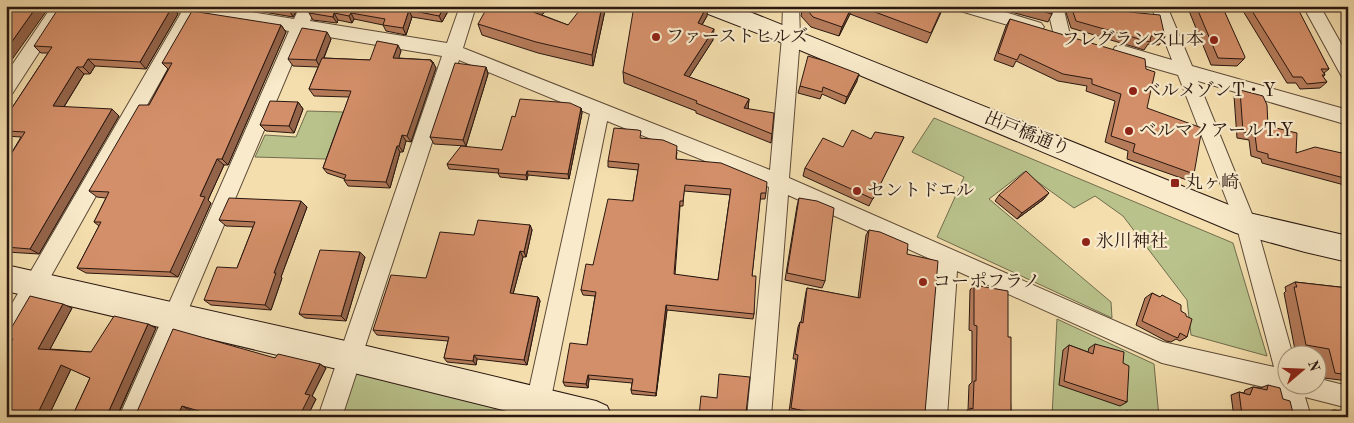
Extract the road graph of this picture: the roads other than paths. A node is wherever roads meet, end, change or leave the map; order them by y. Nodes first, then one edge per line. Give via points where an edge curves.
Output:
1 (61, 6) edge
2 (308, 6) edge
3 (468, 6) edge
4 (711, 6) edge
5 (791, 6) edge
6 (1055, 6) edge
7 (1159, 6) edge
8 (1311, 6) edge
9 (183, 8) edge
10 (972, 8) edge
11 (300, 26) junction
12 (1061, 35) junction
13 (791, 37) junction
14 (1080, 40) edge
15 (1108, 48) edge
16 (453, 51) junction
17 (1184, 70) junction
18 (1348, 72) edge
19 (6, 89) edge
20 (600, 109) junction
21 (1348, 118) edge
22 (778, 182) junction
23 (1246, 224) junction
24 (1348, 249) edge
25 (948, 257) junction
26 (20, 281) edge
27 (173, 317) junction
28 (6, 335) edge
29 (1279, 346) edge
30 (350, 357) junction
31 (1276, 379) edge
32 (1326, 392) edge
33 (1293, 396) edge
34 (1348, 397) edge
35 (538, 403) junction
36 (130, 417) edge
37 (330, 417) edge
38 (596, 417) edge
39 (758, 417) edge
40 (934, 417) edge
41 (1299, 417) edge

1 - 19 street
2 - 11 street
3 - 16 street
4 - 13 street, 出戸橋通り
5 - 13 street
6 - 12 street
7 - 17 street
8 - 18 street
9 - 11 street
9 - 26 street
10 - 12 street
11 - 16 street
11 - 27 street
12 - 14 street
13 - 22 street
13 - 23 street, 出戸橋通り
15 - 17 street
16 - 20 street
16 - 30 street
17 - 21 street
17 - 23 street
20 - 22 street
20 - 35 street
22 - 25 street
22 - 39 street
23 - 24 street, 出戸橋通り
23 - 29 street
25 - 31 street via 1162,352
25 - 40 street
26 - 27 street
26 - 28 street
27 - 30 street
27 - 36 street
30 - 35 street
30 - 37 street
32 - 34 street
33 - 41 street
35 - 38 street

